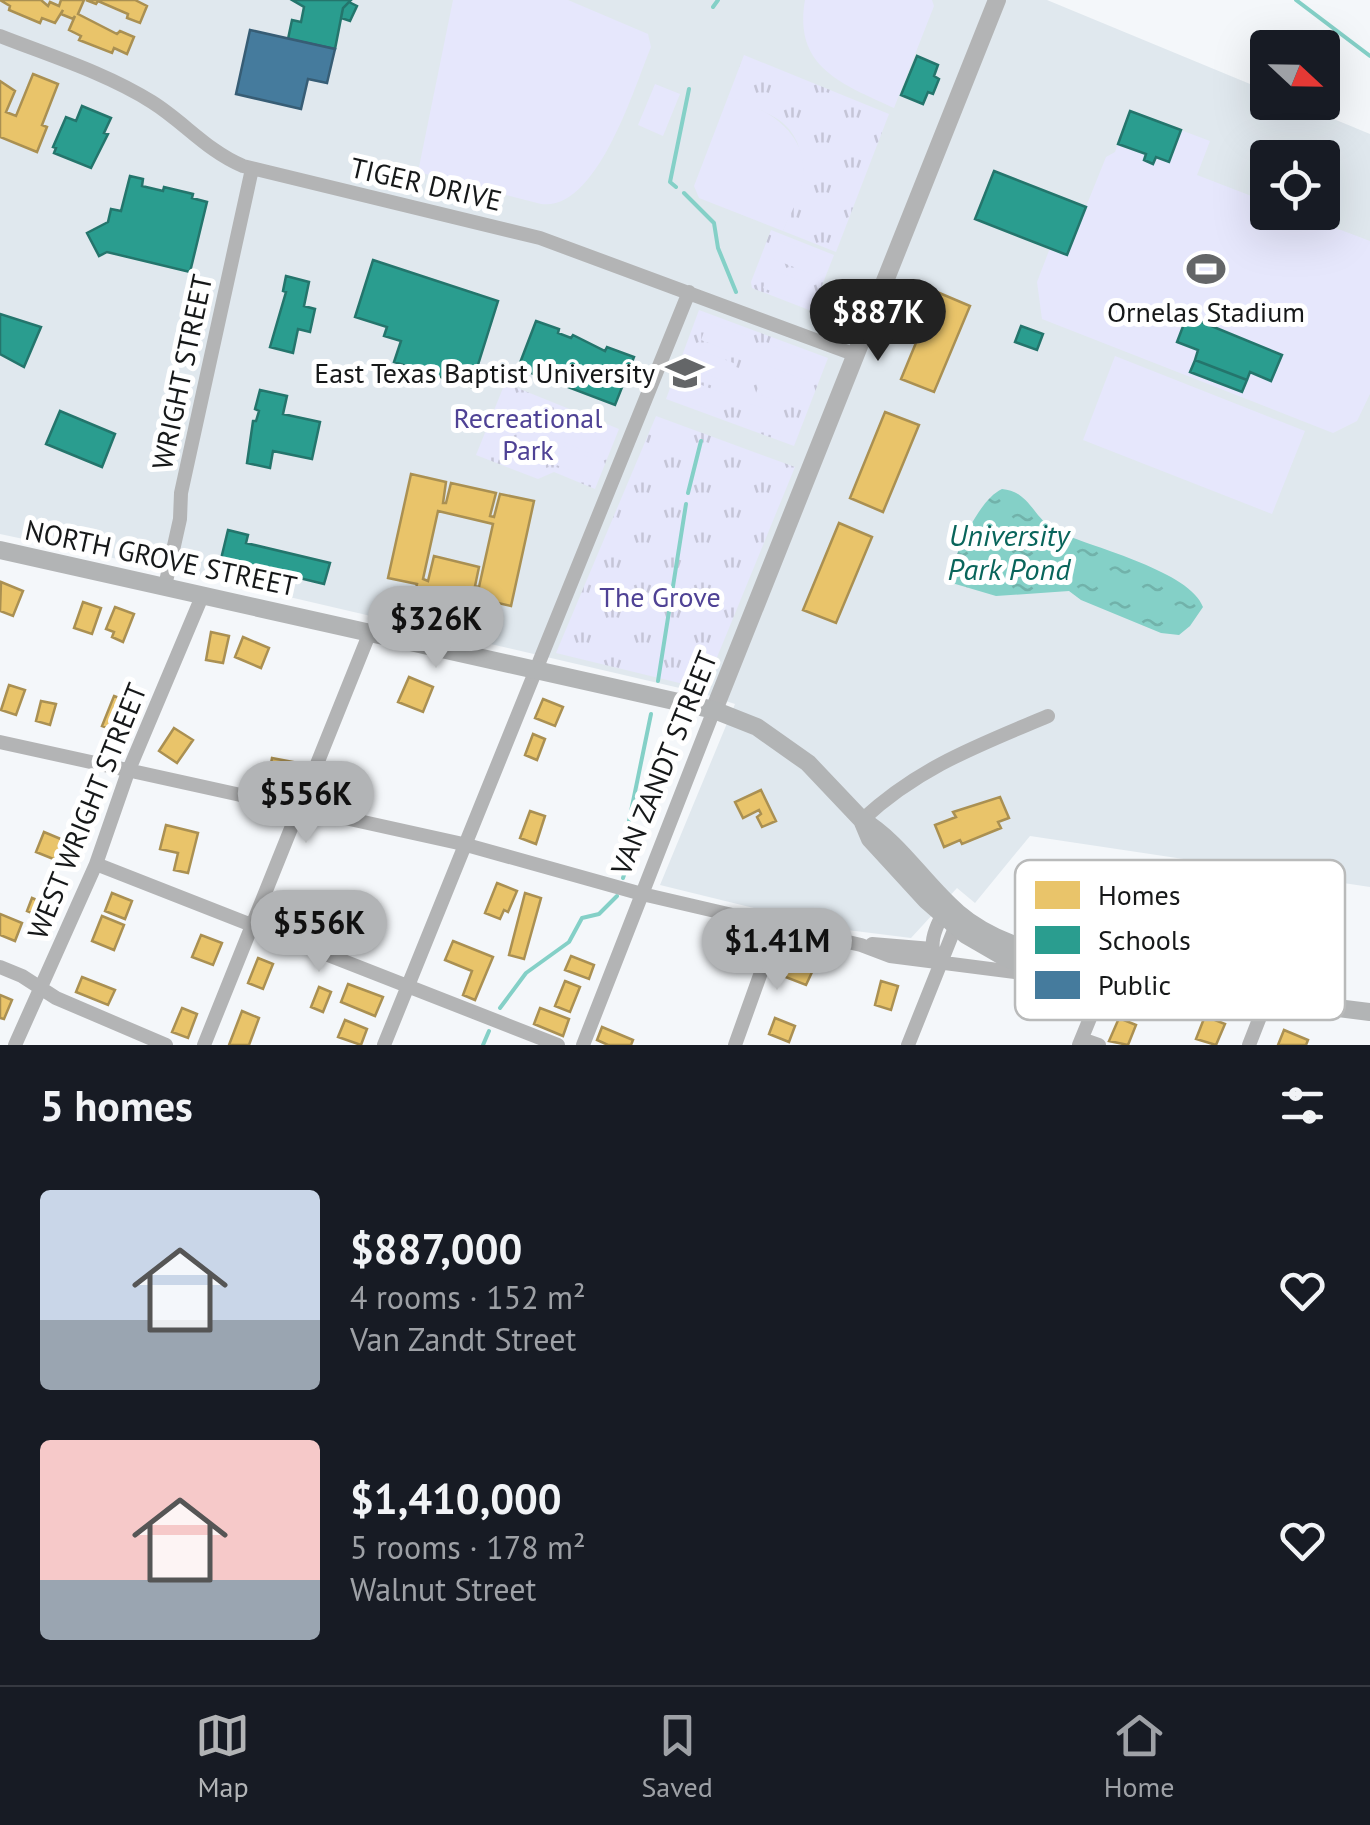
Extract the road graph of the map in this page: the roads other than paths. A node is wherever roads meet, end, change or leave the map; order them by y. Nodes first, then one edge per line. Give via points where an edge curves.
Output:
1 (997, 0) edge
2 (0, 36) edge
3 (252, 169) junction
4 (689, 292) junction
5 (856, 354) junction
6 (0, 550) edge
7 (165, 586) junction
8 (203, 594) junction
9 (370, 632) junction
10 (536, 670) junction
11 (714, 710) junction
12 (1048, 716) dead end
13 (0, 742) edge
14 (128, 772) junction
15 (299, 806) junction
16 (862, 820) junction
17 (463, 844) junction
18 (96, 864) junction
19 (642, 894) junction
20 (952, 916) junction
21 (250, 925) junction
22 (778, 926) junction
23 (1015, 944) edge
24 (936, 956) junction
25 (1015, 961) edge
26 (0, 967) edge
27 (1015, 970) edge
28 (407, 986) junction
29 (40, 989) junction
30 (1345, 1009) edge
31 (1370, 1012) edge
32 (1259, 1020) edge
33 (1080, 1042) edge
34 (15, 1045) edge
35 (166, 1045) edge
36 (204, 1045) edge
37 (384, 1045) edge
38 (558, 1045) edge
39 (583, 1045) edge
40 (735, 1045) edge
41 (908, 1045) edge
42 (1099, 1045) edge
43 (1249, 1045) edge

1 - 5 street, VAN ZANDT STREET
2 - 3 street, TIGER DRIVE via 128,89 209,148
3 - 4 street, TIGER DRIVE via 529,234
3 - 7 street, WRIGHT STREET
4 - 5 street, TIGER DRIVE
4 - 10 street
5 - 11 street, VAN ZANDT STREET
6 - 7 main road, NORTH GROVE STREET
7 - 8 main road, NORTH GROVE STREET
8 - 9 main road, NORTH GROVE STREET
8 - 14 street, WEST WRIGHT STREET
9 - 10 main road, NORTH GROVE STREET
9 - 15 street
10 - 11 main road, NORTH GROVE STREET
10 - 17 street
11 - 16 main road, NORTH GROVE STREET via 797,753
11 - 19 street, VAN ZANDT STREET
12 - 16 street via 924,772
13 - 14 street
14 - 15 street
14 - 18 street, WEST WRIGHT STREET
15 - 17 street
15 - 21 street
16 - 20 main road, NORTH GROVE STREET via 870,839
17 - 19 street
17 - 28 street
18 - 21 street
18 - 29 street, WEST WRIGHT STREET
19 - 22 street
19 - 39 street, VAN ZANDT STREET
20 - 23 main road, NORTH GROVE STREET
20 - 24 street
20 - 25 main road, NORTH GROVE STREET via 990,950
21 - 28 street
21 - 36 street
22 - 24 street
22 - 40 street
24 - 27 street
24 - 41 street
26 - 29 street
28 - 37 street
28 - 38 street
29 - 34 street, WEST WRIGHT STREET
29 - 35 street
30 - 31 main road
32 - 43 street
33 - 42 street

